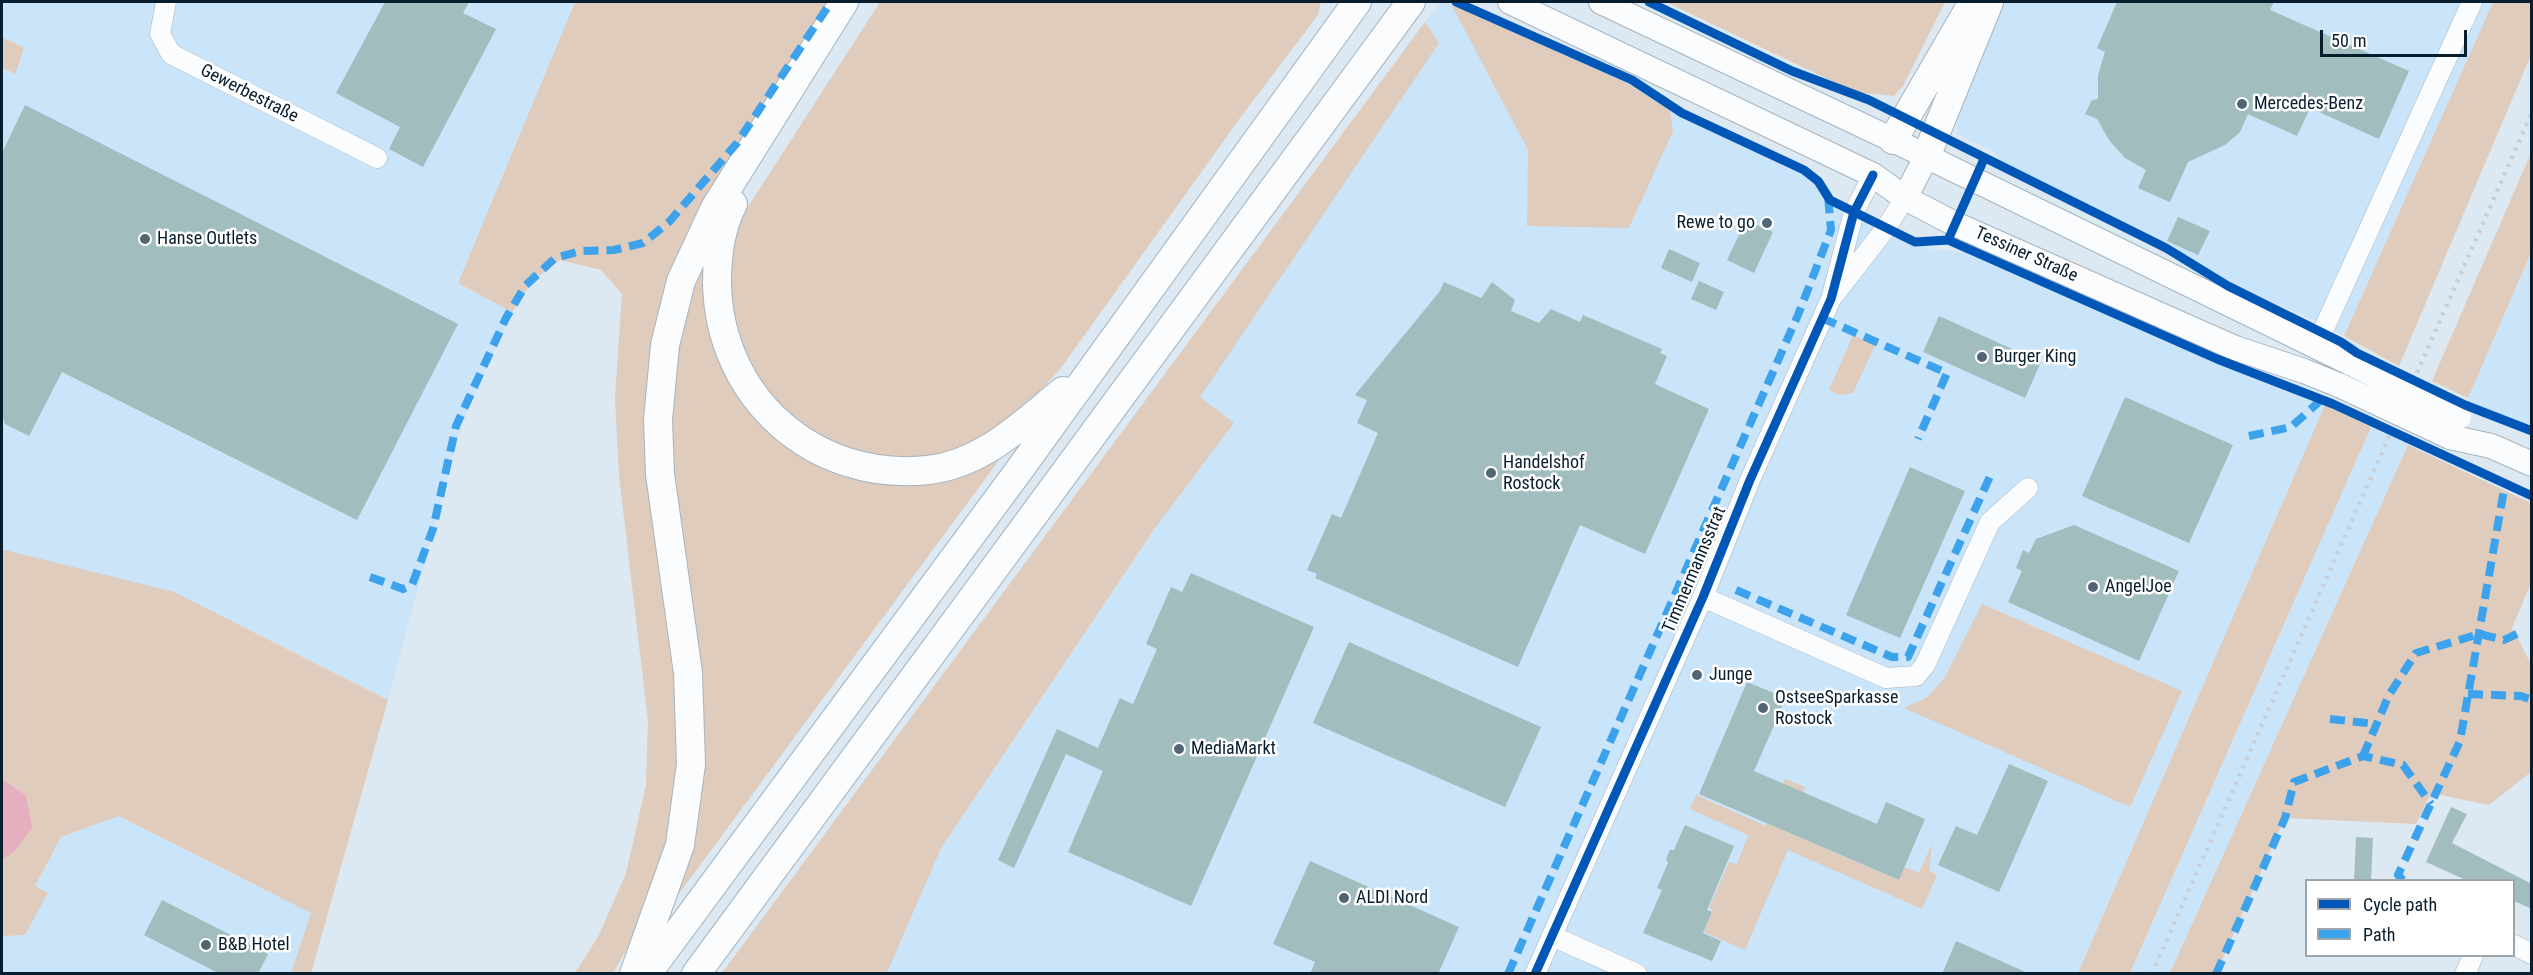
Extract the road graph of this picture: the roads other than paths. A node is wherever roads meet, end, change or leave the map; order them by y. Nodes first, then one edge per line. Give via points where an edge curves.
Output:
1 (166, 2) edge
2 (843, 2) edge
3 (865, 2) edge
4 (1357, 2) edge
5 (1510, 2) edge
6 (1601, 2) edge
7 (1973, 2) edge
8 (1989, 2) edge
9 (2472, 2) edge
10 (1407, 7) edge
11 (1893, 140) junction
12 (1926, 157) junction
13 (377, 158) dead end
14 (1873, 175) junction
15 (1905, 198) junction
16 (1831, 299) junction
17 (2322, 333) dead end
18 (1091, 369) junction
19 (2455, 427) junction
20 (2532, 464) edge
21 (2028, 488) dead end
22 (1703, 597) junction
23 (1552, 936) junction
24 (2515, 946) edge
25 (2532, 954) edge
26 (2472, 957) edge
27 (634, 974) edge
28 (647, 974) edge
29 (696, 974) edge
30 (1535, 974) edge
31 (1637, 974) edge
32 (2464, 974) edge

1 - 13 street, Gewerbestraße via 160,34 171,54
2 - 27 highway via 710,218 681,281 665,345 658,420 660,474 688,673 691,764 680,845
3 - 18 highway via 752,174 722,228 718,306 736,368 755,398 801,441 834,458 894,470 929,470 967,459 1001,443
4 - 18 highway
5 - 14 main road, Tessiner Straße
6 - 11 main road, Tessiner Straße
7 - 11 highway
8 - 12 highway
9 - 17 street
10 - 29 highway
11 - 12 main road, Tessiner Straße
11 - 14 main road
12 - 15 main road, Timmermannsstrat
12 - 19 main road, Tessiner Straße, bridge via 2352,364
14 - 15 main road, Tessiner Straße
14 - 16 street, Timmermannsstrat via 1854,212
15 - 16 street, Timmermannsstrat
15 - 19 main road, Tessiner Straße, bridge via 2235,348
16 - 22 street, Timmermannsstrat
18 - 28 highway
19 - 20 main road, Tessiner Straße
21 - 22 street, Timmermannsstrat via 1989,522 1925,665 1916,676 1886,678
22 - 23 street, Timmermannsstrat
23 - 30 street, Timmermannsstrat
23 - 31 street
24 - 25 street
26 - 32 street

